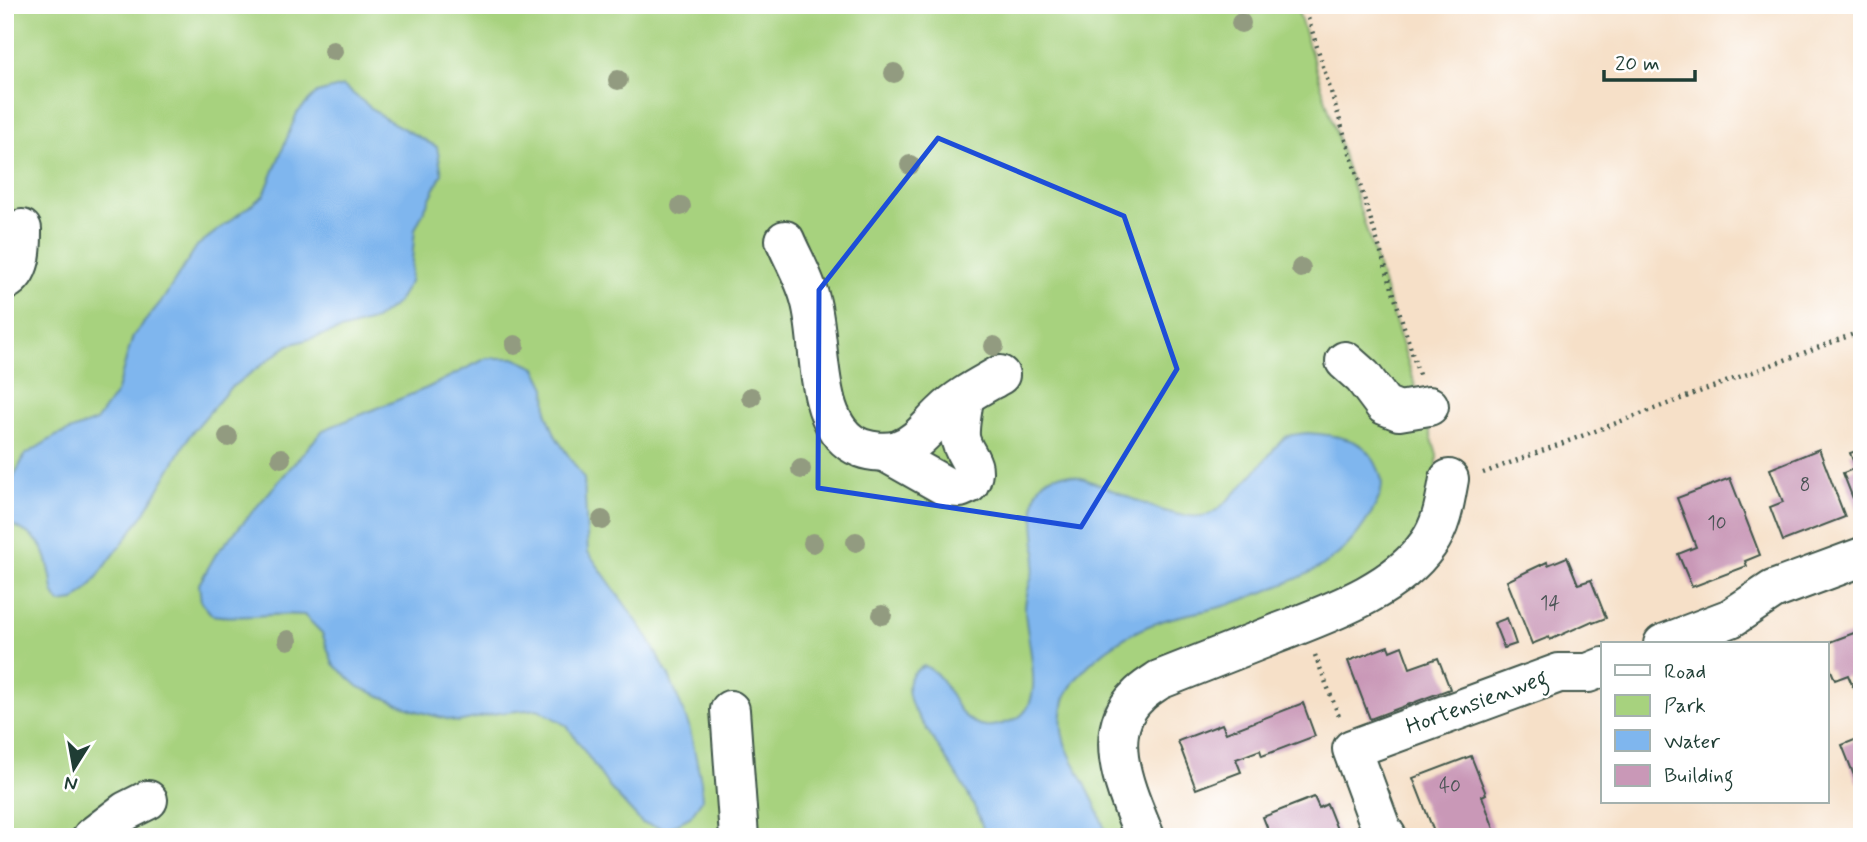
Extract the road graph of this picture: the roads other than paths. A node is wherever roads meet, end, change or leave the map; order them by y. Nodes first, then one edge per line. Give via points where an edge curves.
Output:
1 (22, 229) dead end
2 (785, 240) dead end
3 (5, 281) edge
4 (1345, 361) dead end
5 (1000, 375) dead end
6 (964, 397) junction
7 (1429, 406) road end
8 (885, 452) junction
9 (1449, 478) road end
10 (1862, 557) edge
11 (1668, 642) edge
12 (1601, 668) edge
13 (730, 710) dead end
14 (148, 800) dead end
15 (92, 837) edge
16 (739, 837) edge
17 (1145, 837) edge
18 (1387, 837) edge

1 - 3 street via 21,257 12,277
2 - 8 street via 810,298 823,388 834,425 853,445
4 - 7 street via 1384,405 1399,411
5 - 6 street
6 - 8 street via 913,442
6 - 8 street via 960,436 974,467 969,484 947,487
9 - 17 street via 1444,512 1428,544 1371,593 1159,680 1135,698 1122,719 1118,746 1121,769
10 - 11 street via 1773,590 1731,618
12 - 18 street, Hortensienweg via 1588,673 1559,673 1352,749
13 - 16 street
14 - 15 street

